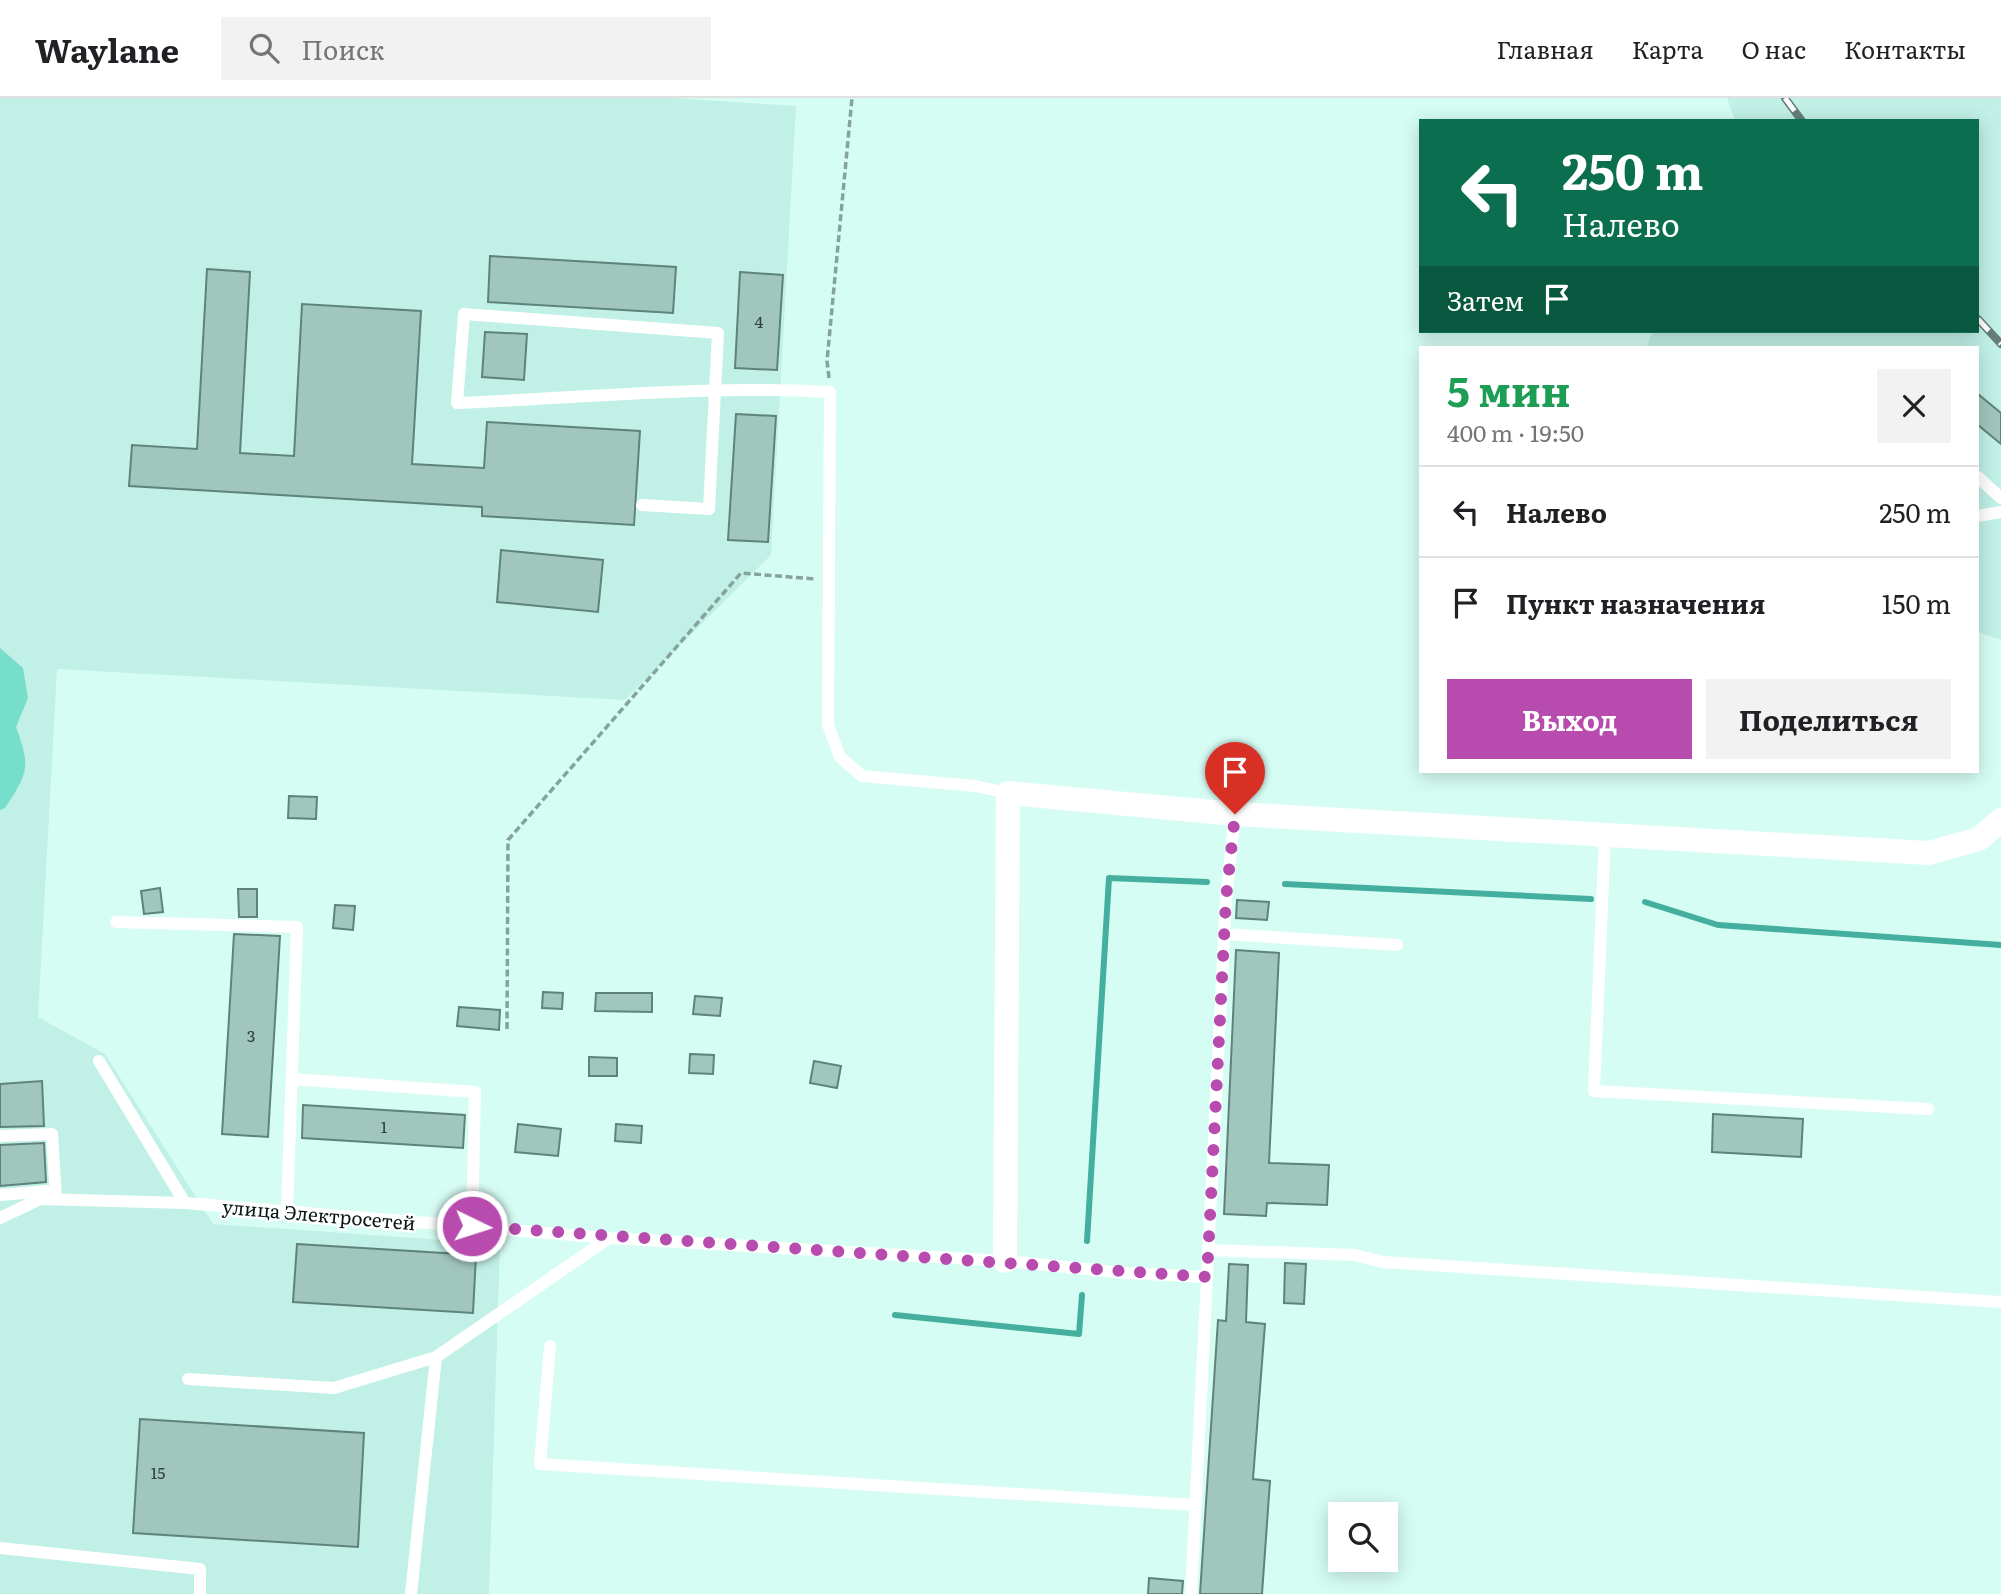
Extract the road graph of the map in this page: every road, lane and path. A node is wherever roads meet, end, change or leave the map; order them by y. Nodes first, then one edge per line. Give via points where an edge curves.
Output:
1 (852, 98) edge
2 (714, 392) junction
3 (830, 392) junction
4 (1979, 478) edge
5 (2001, 498) edge
6 (642, 505) dead end
7 (2001, 512) edge
8 (1979, 516) edge
9 (828, 581) junction
10 (1008, 793) junction
11 (1235, 814) junction
12 (2001, 820) edge
13 (1605, 835) junction
14 (116, 922) dead end
15 (1224, 934) junction
16 (1397, 945) dead end
17 (507, 1028) dead end
18 (99, 1061) dead end
19 (292, 1079) junction
20 (1928, 1109) dead end
21 (0, 1136) edge
22 (0, 1195) edge
23 (56, 1195) junction
24 (185, 1203) junction
25 (287, 1211) junction
26 (0, 1218) edge
27 (472, 1226) junction
28 (609, 1238) junction
29 (1208, 1250) junction
30 (1005, 1261) junction
31 (1207, 1277) junction
32 (2001, 1302) edge
33 (550, 1346) dead end
34 (436, 1357) junction
35 (188, 1379) dead end
36 (1195, 1505) junction
37 (0, 1548) edge
38 (200, 1594) edge
39 (411, 1594) edge
40 (1191, 1594) edge

1 - 3 path via 827,361
2 - 2 lane via 457,403 464,314 718,333
2 - 3 lane
2 - 6 lane via 709,509
3 - 9 lane
4 - 5 lane
7 - 8 lane
9 - 10 lane via 828,724 840,757 862,776
9 - 17 path via 741,573 508,840
10 - 11 street
10 - 30 street
11 - 13 street
11 - 15 lane
12 - 13 street via 1979,839 1928,853
13 - 20 lane via 1594,1091
14 - 19 lane via 298,927
15 - 16 lane
15 - 29 lane
18 - 24 lane
19 - 25 lane
19 - 27 lane via 475,1092
21 - 23 lane via 52,1134
22 - 23 lane
23 - 24 lane, улица Электросетей
23 - 26 lane
24 - 25 lane, улица Электросетей
25 - 27 lane, улица Электросетей
27 - 28 lane, улица Электросетей
28 - 30 lane, улица Электросетей
28 - 34 lane
29 - 31 lane
29 - 32 lane via 1355,1255 1383,1262
30 - 31 lane, улица Электросетей
31 - 36 lane
33 - 36 lane via 540,1465
34 - 35 lane via 334,1388
34 - 39 lane
36 - 40 lane
37 - 38 lane via 200,1569

